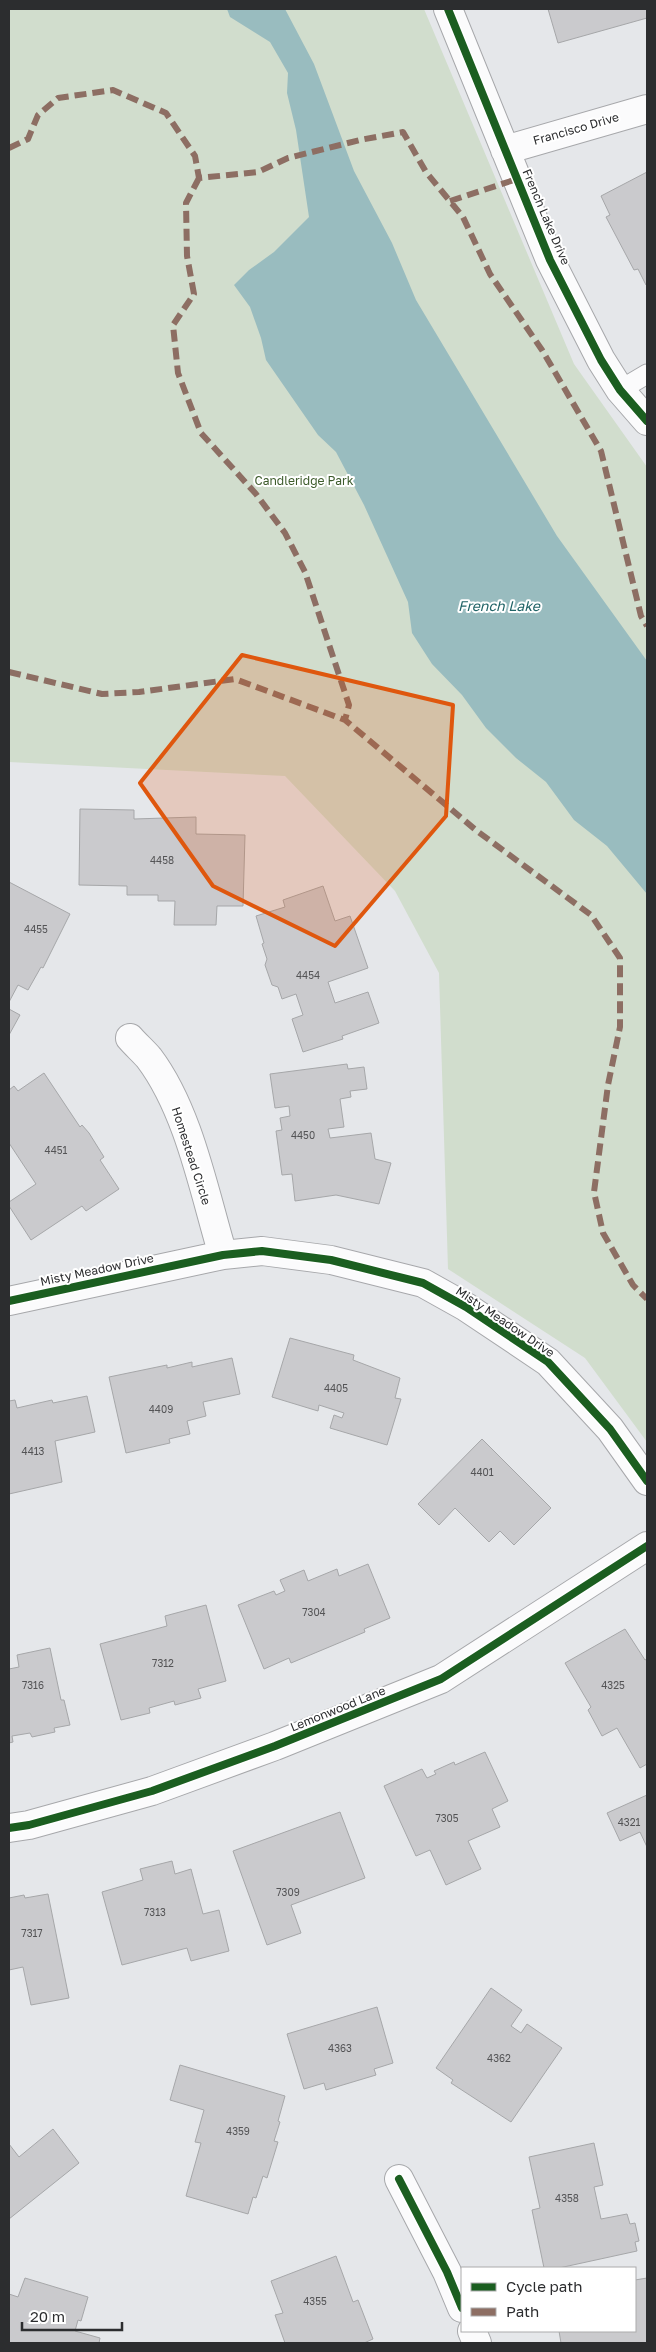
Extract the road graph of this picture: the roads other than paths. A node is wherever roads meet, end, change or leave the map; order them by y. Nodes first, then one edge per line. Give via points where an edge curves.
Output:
1 (448, 9) edge
2 (647, 109) edge
3 (505, 150) junction
4 (647, 374) edge
5 (620, 390) junction
6 (647, 421) edge
7 (130, 1038) dead end
8 (223, 1255) junction
9 (9, 1301) edge
10 (647, 1481) edge
11 (647, 1546) edge
12 (9, 1828) edge
13 (399, 2179) dead end
14 (461, 2306) edge

1 - 3 street, French Lake Drive
2 - 3 street, Francisco Drive
3 - 5 street, French Lake Drive via 550,260 601,360
4 - 5 lane
5 - 6 street, French Lake Drive
7 - 8 street, Homestead Circle via 148,1058 171,1096 188,1138
8 - 9 street, Misty Meadow Drive
8 - 10 street, Misty Meadow Drive via 262,1251 331,1260 423,1283 466,1307 548,1362 610,1429
11 - 12 street, Lemonwood Lane via 441,1679 152,1791
13 - 14 street

